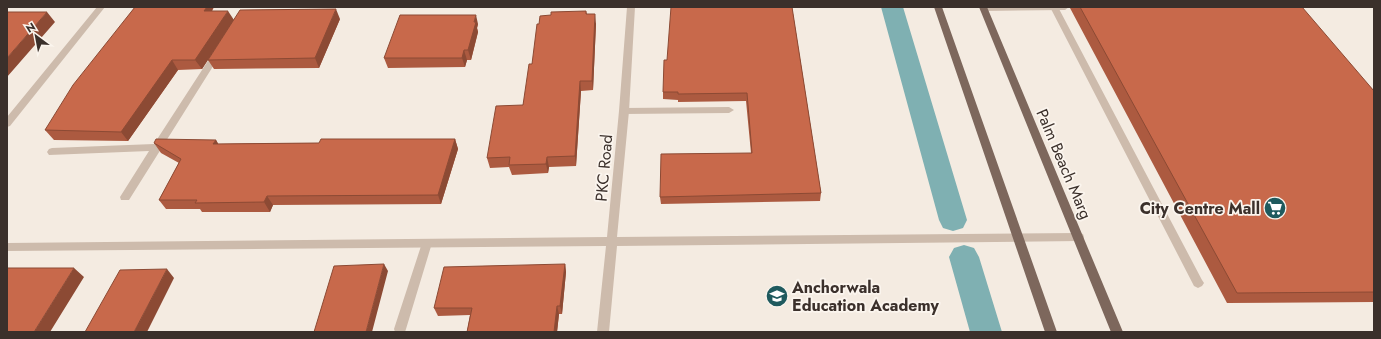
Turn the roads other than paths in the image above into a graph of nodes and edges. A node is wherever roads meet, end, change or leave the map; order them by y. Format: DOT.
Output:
graph roads {
  1 [pos="101,7"];
  2 [pos="631,7"];
  3 [pos="938,7"];
  4 [pos="983,7"];
  5 [pos="1023,7"];
  6 [pos="1054,7"];
  7 [pos="1065,7"];
  8 [pos="222,47"];
  9 [pos="729,110"];
  10 [pos="624,111"];
  11 [pos="7,124"];
  12 [pos="157,147"];
  13 [pos="52,152"];
  14 [pos="125,197"];
  15 [pos="1018,237"];
  16 [pos="1079,237"];
  17 [pos="612,241"];
  18 [pos="427,243"];
  19 [pos="7,247"];
  20 [pos="1198,284"];
  21 [pos="400,329"];
  22 [pos="603,332"];
  23 [pos="1052,332"];
  24 [pos="1117,332"];
  1 -- 11 [label="street"];
  2 -- 10 [label="street, PKC Road"];
  3 -- 15 [label="main road"];
  4 -- 5 [label="street"];
  4 -- 16 [label="main road, Palm Beach Marg"];
  5 -- 6 [label="street"];
  6 -- 7 [label="street"];
  6 -- 20 [label="street"];
  8 -- 12 [label="street"];
  9 -- 10 [label="street"];
  10 -- 17 [label="street, PKC Road"];
  12 -- 13 [label="street"];
  12 -- 14 [label="street"];
  15 -- 16 [label="street"];
  15 -- 17 [label="street"];
  15 -- 23 [label="main road"];
  16 -- 24 [label="main road, Palm Beach Marg"];
  17 -- 18 [label="street"];
  17 -- 22 [label="street, PKC Road"];
  18 -- 19 [label="street"];
  18 -- 21 [label="street"];
}
